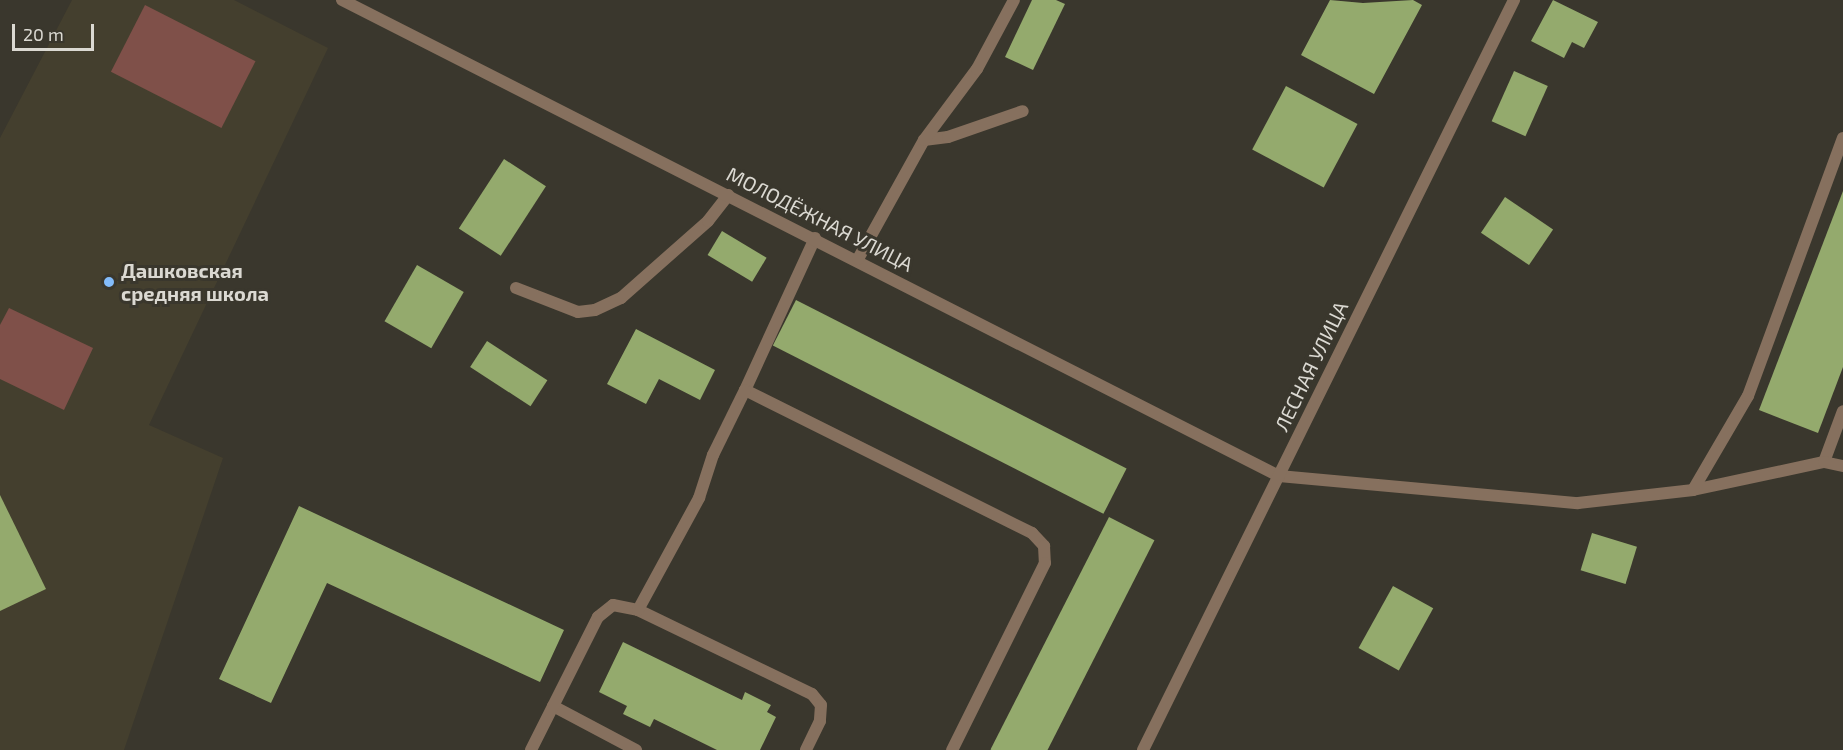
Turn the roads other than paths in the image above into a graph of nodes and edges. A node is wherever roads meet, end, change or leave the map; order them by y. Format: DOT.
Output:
graph roads {
  1 [pos="342,0"];
  2 [pos="1014,0"];
  3 [pos="1514,0"];
  4 [pos="1023,111"];
  5 [pos="1843,138"];
  6 [pos="924,140"];
  7 [pos="728,195"];
  8 [pos="815,238"];
  9 [pos="858,260"];
  10 [pos="516,288"];
  11 [pos="745,390"];
  12 [pos="1843,411"];
  13 [pos="1824,462"];
  14 [pos="1843,466"];
  15 [pos="1279,476"];
  16 [pos="1693,490"];
  17 [pos="638,610"];
  18 [pos="553,706"];
  19 [pos="531,750"];
  20 [pos="636,750"];
  21 [pos="806,750"];
  22 [pos="952,750"];
  23 [pos="1143,750"];
  1 -- 7 [label="street, МОЛОДЁЖНАЯ УЛИЦА"];
  2 -- 6 [label="street"];
  3 -- 15 [label="street, ЛЕСНАЯ УЛИЦА"];
  4 -- 6 [label="street"];
  5 -- 16 [label="street"];
  6 -- 9 [label="street"];
  7 -- 8 [label="street, МОЛОДЁЖНАЯ УЛИЦА"];
  7 -- 10 [label="street"];
  8 -- 9 [label="street, МОЛОДЁЖНАЯ УЛИЦА"];
  8 -- 11 [label="street"];
  9 -- 15 [label="street, МОЛОДЁЖНАЯ УЛИЦА"];
  11 -- 17 [label="street"];
  11 -- 22 [label="street"];
  12 -- 13 [label="street"];
  13 -- 14 [label="street"];
  13 -- 16 [label="street"];
  15 -- 16 [label="street"];
  15 -- 23 [label="street, ЛЕСНАЯ УЛИЦА"];
  17 -- 18 [label="street"];
  17 -- 21 [label="street"];
  18 -- 19 [label="street"];
  18 -- 20 [label="street"];
}
